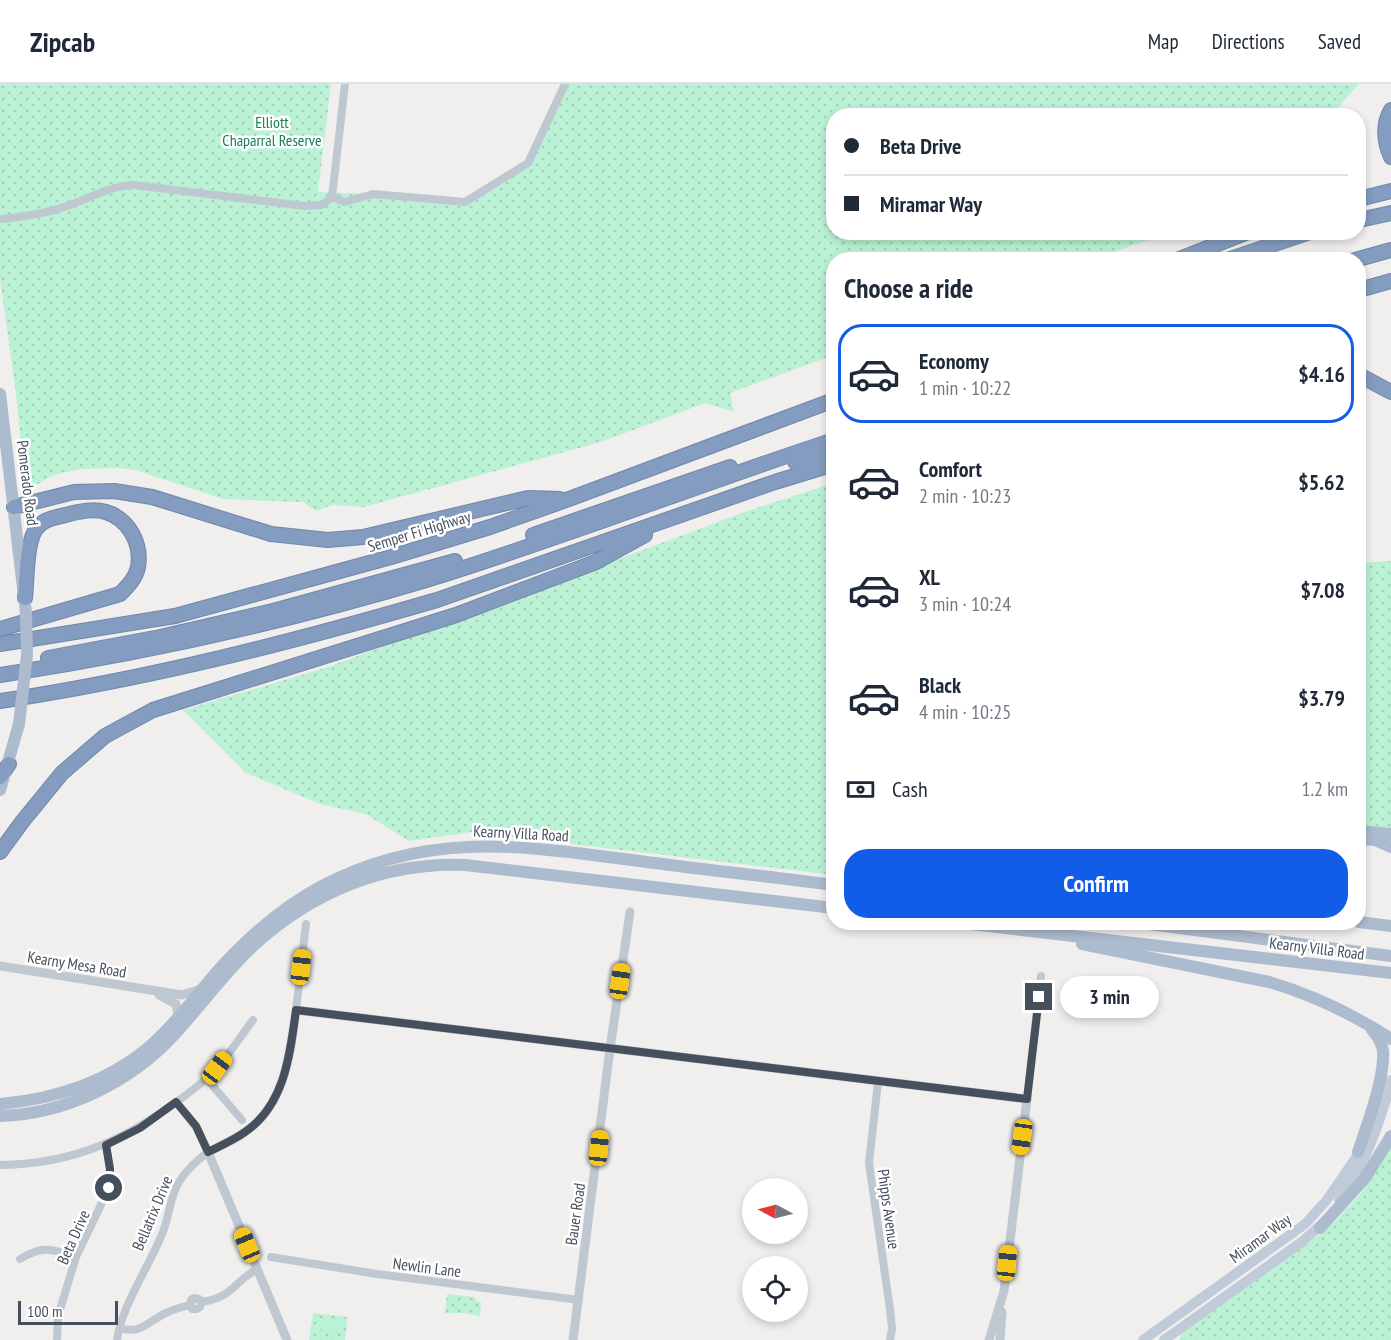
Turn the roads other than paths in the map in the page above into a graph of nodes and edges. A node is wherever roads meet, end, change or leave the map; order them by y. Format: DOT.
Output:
graph roads {
  1 [pos="345,84"];
  2 [pos="565,84"];
  3 [pos="1391,110"];
  4 [pos="1391,157"];
  5 [pos="1391,191"];
  6 [pos="332,197"];
  7 [pos="1366,197"];
  8 [pos="1391,213"];
  9 [pos="1366,218"];
  10 [pos="0,219"];
  11 [pos="1228,240"];
  12 [pos="1286,240"];
  13 [pos="1391,250"];
  14 [pos="1197,252"];
  15 [pos="1251,252"];
  16 [pos="1366,257"];
  17 [pos="1391,259"];
  18 [pos="1366,266"];
  19 [pos="1391,281"];
  20 [pos="1366,288"];
  21 [pos="1366,375"];
  22 [pos="1366,378"];
  23 [pos="1391,379"];
  24 [pos="1391,392"];
  25 [pos="0,394"];
  26 [pos="826,403"];
  27 [pos="826,434"];
  28 [pos="826,443"];
  29 [pos="826,455"];
  30 [pos="826,467"];
  31 [pos="729,477"];
  32 [pos="569,499"];
  33 [pos="14,507"];
  34 [pos="678,516"];
  35 [pos="25,598"];
  36 [pos="0,629"];
  37 [pos="0,644"];
  38 [pos="0,666"];
  39 [pos="0,675"];
  40 [pos="59,692"];
  41 [pos="0,701"];
  42 [pos="0,707"];
  43 [pos="9,764"];
  44 [pos="0,777"];
  45 [pos="0,790"];
  46 [pos="1366,832"];
  47 [pos="1391,834"];
  48 [pos="1366,839"];
  49 [pos="1366,840"];
  50 [pos="1391,841"];
  51 [pos="1391,847"];
  52 [pos="0,852"];
  53 [pos="826,884"];
  54 [pos="826,907"];
  55 [pos="630,912"];
  56 [pos="1366,923"];
  57 [pos="306,924"];
  58 [pos="1391,926"];
  59 [pos="1016,930"];
  60 [pos="1194,930"];
  61 [pos="1055,935"];
  62 [pos="1391,956"];
  63 [pos="0,966"];
  64 [pos="1391,973"];
  65 [pos="1041,976"];
  66 [pos="203,989"];
  67 [pos="149,990"];
  68 [pos="296,1010"];
  69 [pos="253,1020"];
  70 [pos="173,1023"];
  71 [pos="1370,1027"];
  72 [pos="1391,1039"];
  73 [pos="610,1049"];
  74 [pos="206,1078"];
  75 [pos="1391,1080"];
  76 [pos="878,1082"];
  77 [pos="1027,1099"];
  78 [pos="176,1102"];
  79 [pos="0,1104"];
  80 [pos="0,1116"];
  81 [pos="242,1120"];
  82 [pos="1391,1136"];
  83 [pos="1372,1137"];
  84 [pos="106,1145"];
  85 [pos="208,1152"];
  86 [pos="1358,1152"];
  87 [pos="0,1164"];
  88 [pos="1320,1228"];
  89 [pos="76,1257"];
  90 [pos="271,1257"];
  91 [pos="20,1259"];
  92 [pos="257,1269"];
  93 [pos="1004,1292"];
  94 [pos="579,1300"];
  95 [pos="120,1328"];
  96 [pos="57,1340"];
  97 [pos="117,1340"];
  98 [pos="287,1340"];
  99 [pos="573,1340"];
  100 [pos="890,1340"];
  101 [pos="990,1340"];
  102 [pos="999,1340"];
  103 [pos="1143,1340"];
  104 [pos="1164,1340"];
  1 -- 6 [label="street"];
  2 -- 6 [label="street"];
  3 -- 4 [label="highway"];
  5 -- 7 [label="highway"];
  6 -- 10 [label="street"];
  8 -- 9 [label="highway"];
  11 -- 14 [label="highway"];
  12 -- 15 [label="highway"];
  13 -- 16 [label="highway"];
  17 -- 18 [label="highway"];
  19 -- 20 [label="highway"];
  21 -- 23 [label="highway"];
  22 -- 24 [label="highway"];
  25 -- 33 [label="main road, Pomerado Road"];
  26 -- 32 [label="highway, Semper Fi Highway"];
  27 -- 38 [label="highway"];
  28 -- 31 [label="highway"];
  29 -- 31 [label="highway"];
  30 -- 34 [label="highway"];
  31 -- 39 [label="highway"];
  32 -- 33 [label="highway"];
  32 -- 37 [label="highway, Semper Fi Highway"];
  33 -- 35 [label="main road, Pomerado Road"];
  34 -- 40 [label="highway"];
  34 -- 52 [label="highway"];
  35 -- 36 [label="highway"];
  35 -- 43 [label="main road, Pomerado Road, bridge"];
  40 -- 41 [label="highway"];
  40 -- 42 [label="highway"];
  43 -- 44 [label="highway"];
  43 -- 45 [label="main road, Pomerado Road"];
  46 -- 47 [label="main road"];
  48 -- 50 [label="main road"];
  49 -- 51 [label="main road"];
  53 -- 66 [label="main road, Kearny Villa Road"];
  54 -- 80 [label="main road"];
  55 -- 73 [label="street, Bauer Road"];
  56 -- 58 [label="main road"];
  57 -- 68 [label="street, Bellatrix Drive"];
  59 -- 61 [label="main road, Kearny Villa Road"];
  60 -- 62 [label="main road, Kearny Villa Road"];
  61 -- 64 [label="main road, Kearny Villa Road"];
  61 -- 71 [label="main road"];
  63 -- 67 [label="street, Kearny Mesa Road"];
  65 -- 77 [label="street"];
  66 -- 67 [label="street, Kearny Mesa Road"];
  66 -- 70 [label="main road, Kearny Villa Road"];
  67 -- 70 [label="street, Kearny Mesa Road"];
  68 -- 73 [label="street"];
  68 -- 85 [label="street, Bellatrix Drive"];
  69 -- 74 [label="street"];
  70 -- 79 [label="main road, Kearny Villa Road"];
  71 -- 72 [label="main road"];
  71 -- 86 [label="main road"];
  73 -- 76 [label="street"];
  73 -- 94 [label="street, Bauer Road"];
  74 -- 78 [label="street"];
  74 -- 81 [label="street"];
  75 -- 83 [label="main road, Miramar Way"];
  76 -- 77 [label="street"];
  76 -- 100 [label="street, Phipps Avenue"];
  77 -- 93 [label="street"];
  78 -- 84 [label="street"];
  78 -- 85 [label="street"];
  82 -- 88 [label="main road"];
  83 -- 86 [label="main road, Miramar Way"];
  83 -- 88 [label="main road, Miramar Way"];
  84 -- 87 [label="street"];
  84 -- 89 [label="street, Beta Drive"];
  85 -- 92 [label="street"];
  85 -- 95 [label="street, Bellatrix Drive"];
  86 -- 103 [label="main road, Miramar Way"];
  88 -- 104 [label="main road, Miramar Way"];
  89 -- 91 [label="street"];
  89 -- 96 [label="street, Beta Drive"];
  90 -- 94 [label="street, Newlin Lane"];
  92 -- 95 [label="street"];
  92 -- 98 [label="street"];
  93 -- 101 [label="street"];
  93 -- 102 [label="street"];
  94 -- 99 [label="street, Bauer Road"];
  95 -- 97 [label="street, Bellatrix Drive"];
}
